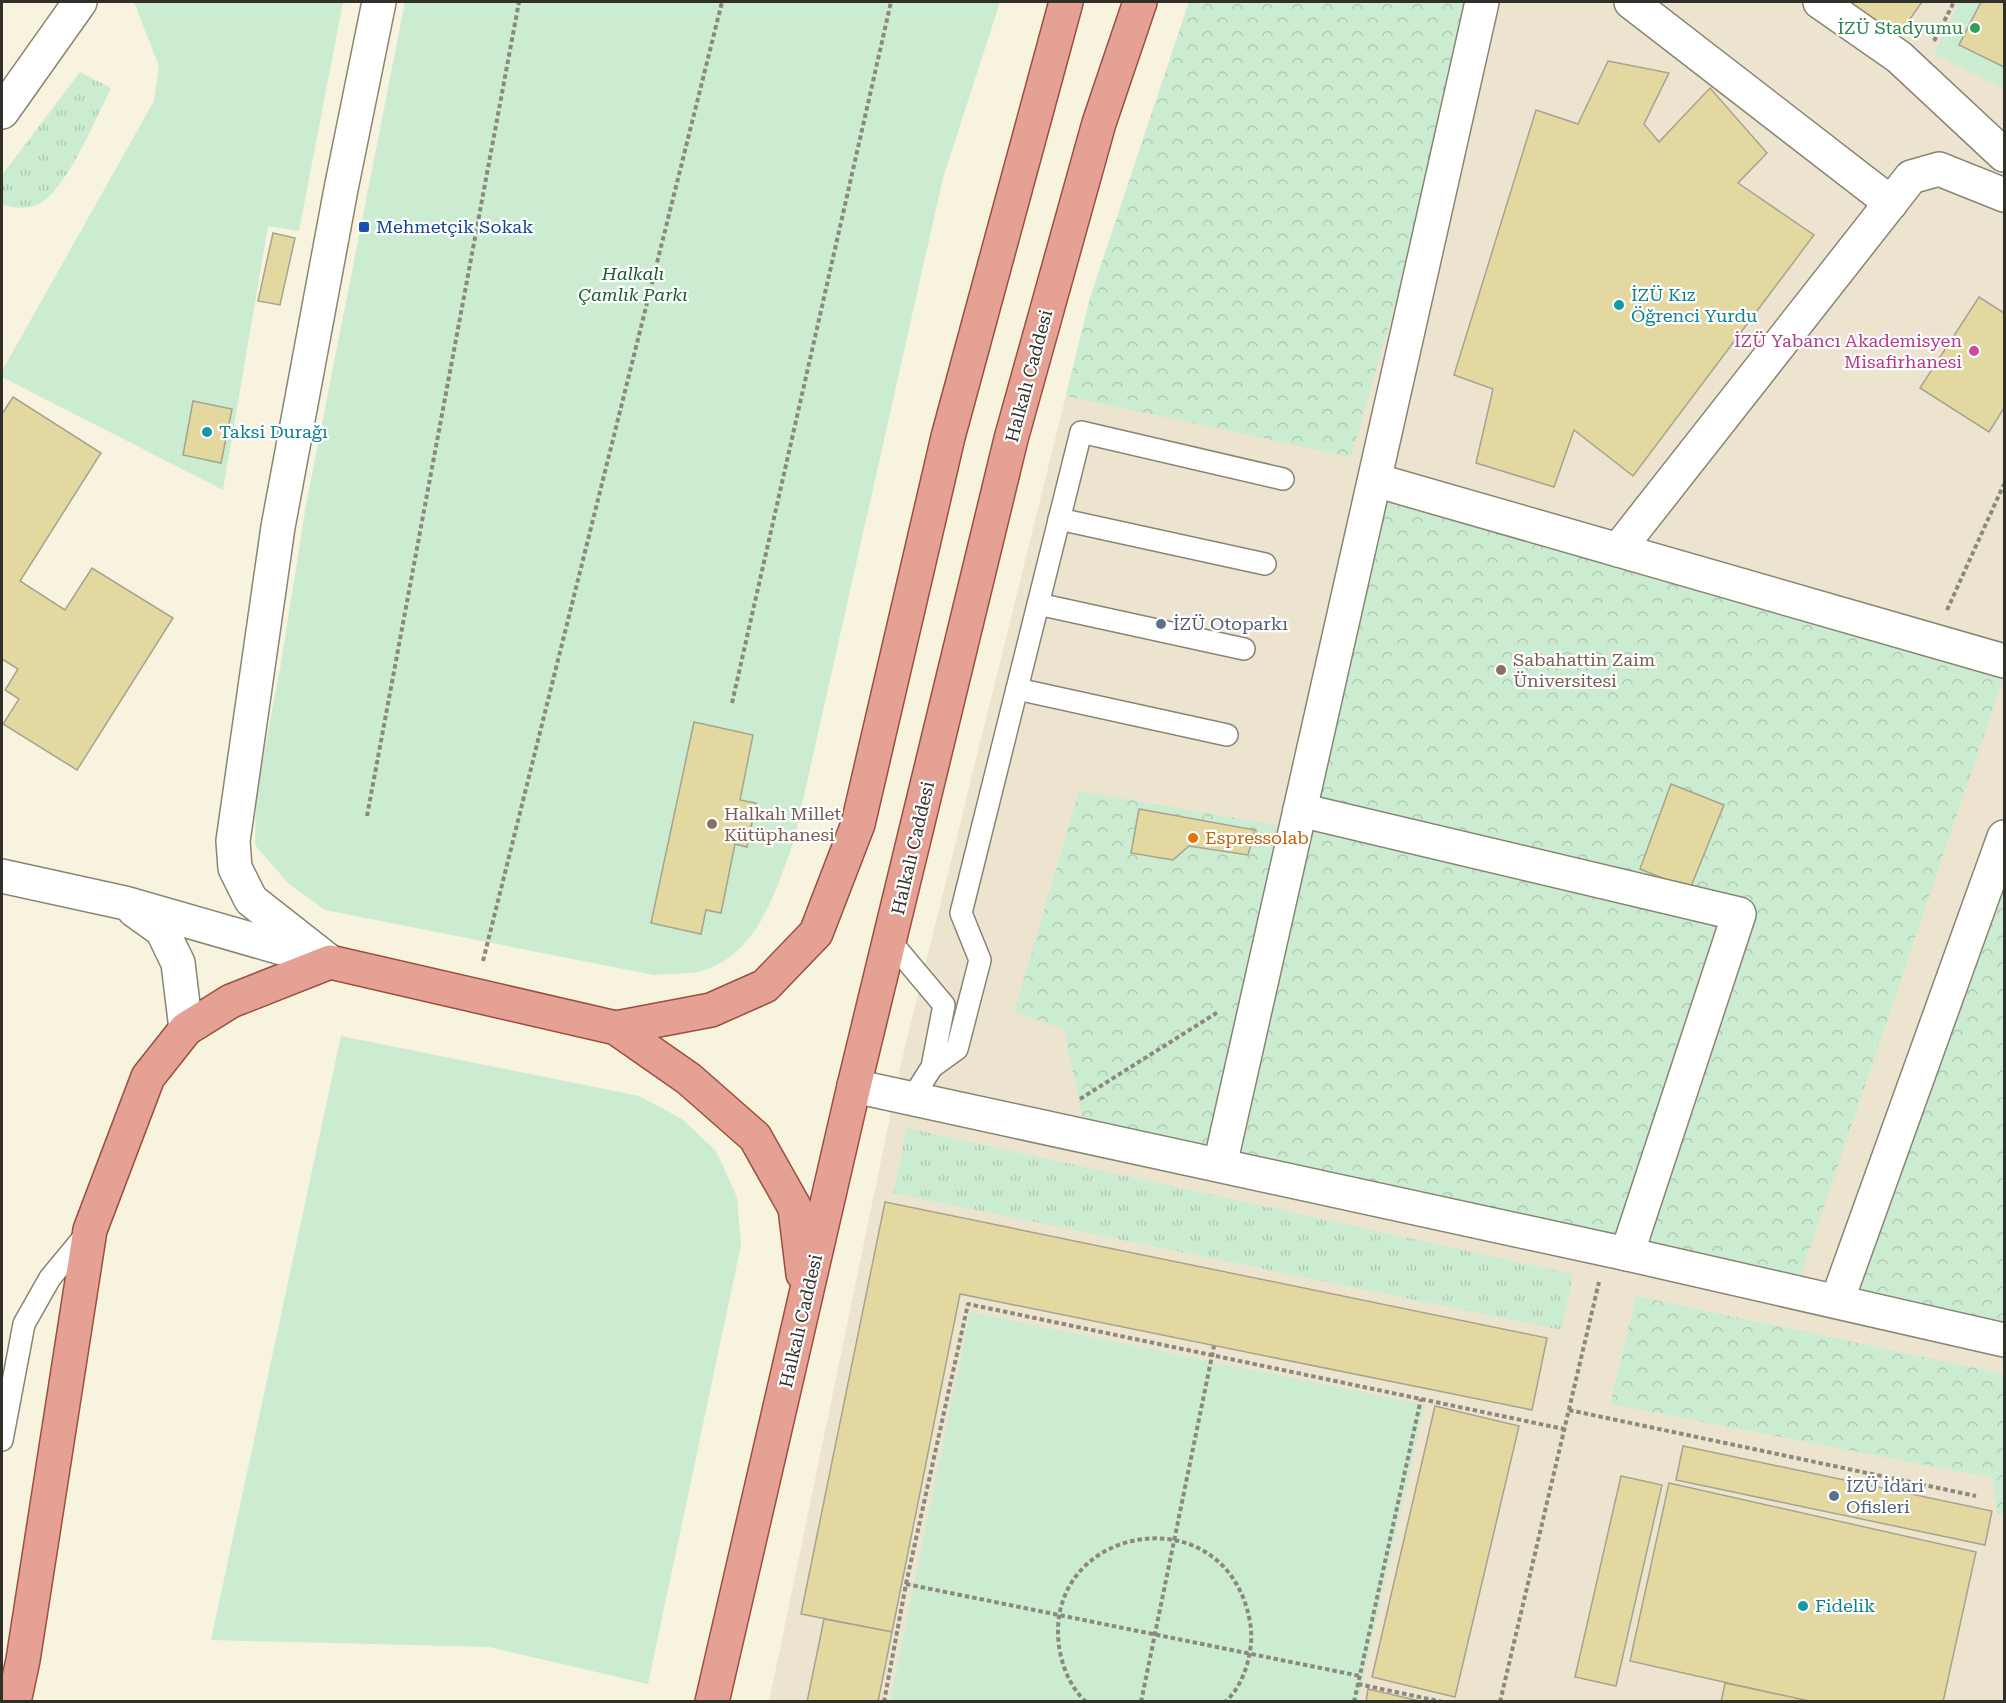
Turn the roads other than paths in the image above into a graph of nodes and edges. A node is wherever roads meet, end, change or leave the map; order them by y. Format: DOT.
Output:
graph roads {
  1 [pos="80,2"];
  2 [pos="379,2"];
  3 [pos="1066,2"];
  4 [pos="1140,2"];
  5 [pos="1482,2"];
  6 [pos="1631,2"];
  7 [pos="1820,2"];
  8 [pos="2,112"];
  9 [pos="2004,155"];
  10 [pos="2004,195"];
  11 [pos="1891,204"];
  12 [pos="1283,479"];
  13 [pos="1375,480"];
  14 [pos="1059,519"];
  15 [pos="1618,550"];
  16 [pos="1265,564"];
  17 [pos="1038,604"];
  18 [pos="1244,649"];
  19 [pos="2004,661"];
  20 [pos="1017,689"];
  21 [pos="1227,735"];
  22 [pos="1300,810"];
  23 [pos="2004,837"];
  24 [pos="2,876"];
  25 [pos="125,903"];
  26 [pos="891,942"];
  27 [pos="330,962"];
  28 [pos="968,1004"];
  29 [pos="944,1005"];
  30 [pos="616,1028"];
  31 [pos="186,1029"];
  32 [pos="932,1067"];
  33 [pos="854,1086"];
  34 [pos="913,1097"];
  35 [pos="1220,1165"];
  36 [pos="90,1230"];
  37 [pos="1617,1252"];
  38 [pos="806,1300"];
  39 [pos="1837,1301"];
  40 [pos="2004,1340"];
  41 [pos="2,1440"];
  42 [pos="14,1701"];
  43 [pos="712,1701"];
  1 -- 8 [label="street"];
  2 -- 27 [label="street"];
  3 -- 30 [label="main road"];
  4 -- 26 [label="main road, Halkalı Caddesi"];
  5 -- 13 [label="street"];
  6 -- 11 [label="street"];
  7 -- 9 [label="street"];
  10 -- 11 [label="street"];
  11 -- 15 [label="street"];
  12 -- 14 [label="lane"];
  13 -- 15 [label="street"];
  13 -- 22 [label="street"];
  14 -- 16 [label="lane"];
  14 -- 17 [label="lane"];
  15 -- 19 [label="street"];
  17 -- 18 [label="lane"];
  17 -- 20 [label="lane"];
  20 -- 21 [label="lane"];
  20 -- 28 [label="lane"];
  22 -- 35 [label="street"];
  22 -- 37 [label="street"];
  23 -- 39 [label="street"];
  24 -- 25 [label="street"];
  25 -- 27 [label="street"];
  25 -- 31 [label="street"];
  26 -- 29 [label="lane"];
  26 -- 33 [label="main road, Halkalı Caddesi"];
  27 -- 30 [label="main road"];
  27 -- 31 [label="main road"];
  28 -- 29 [label="lane"];
  28 -- 32 [label="lane"];
  29 -- 32 [label="lane"];
  30 -- 38 [label="main road"];
  31 -- 36 [label="main road"];
  32 -- 34 [label="lane"];
  33 -- 34 [label="street"];
  33 -- 38 [label="main road, Halkalı Caddesi"];
  34 -- 35 [label="street"];
  35 -- 37 [label="street"];
  36 -- 41 [label="lane"];
  36 -- 42 [label="main road"];
  37 -- 39 [label="street"];
  38 -- 43 [label="main road, Halkalı Caddesi"];
  39 -- 40 [label="street"];
}
